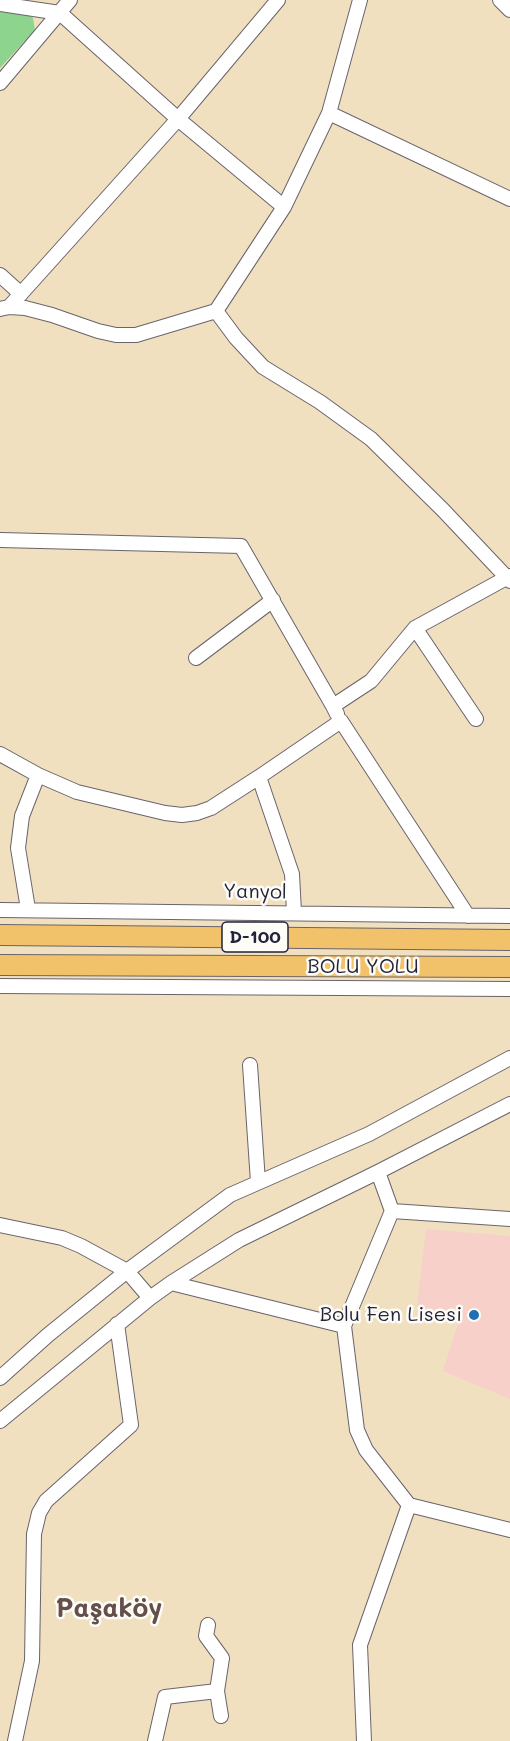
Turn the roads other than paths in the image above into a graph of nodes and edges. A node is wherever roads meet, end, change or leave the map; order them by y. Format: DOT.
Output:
graph roads {
  1 [pos="70,0"];
  2 [pos="278,0"];
  3 [pos="360,0"];
  4 [pos="500,0"];
  5 [pos="0,4"];
  6 [pos="510,10"];
  7 [pos="60,13"];
  8 [pos="0,83"];
  9 [pos="329,113"];
  10 [pos="178,119"];
  11 [pos="510,199"];
  12 [pos="284,207"];
  13 [pos="0,274"];
  14 [pos="21,294"];
  15 [pos="4,308"];
  16 [pos="216,311"];
  17 [pos="0,540"];
  18 [pos="509,578"];
  19 [pos="273,600"];
  20 [pos="415,628"];
  21 [pos="196,658"];
  22 [pos="333,706"];
  23 [pos="476,719"];
  24 [pos="341,721"];
  25 [pos="0,754"];
  26 [pos="38,775"];
  27 [pos="259,777"];
  28 [pos="28,909"];
  29 [pos="0,910"];
  30 [pos="294,912"];
  31 [pos="468,916"];
  32 [pos="510,916"];
  33 [pos="0,926"];
  34 [pos="0,935"];
  35 [pos="57,935"];
  36 [pos="510,940"];
  37 [pos="0,965"];
  38 [pos="510,967"];
  39 [pos="0,986"];
  40 [pos="510,989"];
  41 [pos="510,1058"];
  42 [pos="250,1065"];
  43 [pos="510,1104"];
  44 [pos="378,1172"];
  45 [pos="258,1182"];
  46 [pos="393,1211"];
  47 [pos="510,1219"];
  48 [pos="0,1225"];
  49 [pos="127,1271"];
  50 [pos="171,1283"];
  51 [pos="150,1298"];
  52 [pos="117,1324"];
  53 [pos="344,1326"];
  54 [pos="0,1378"];
  55 [pos="0,1421"];
  56 [pos="409,1505"];
  57 [pos="510,1530"];
  58 [pos="208,1625"];
  59 [pos="217,1691"];
  60 [pos="221,1716"];
  61 [pos="15,1741"];
  62 [pos="155,1741"];
  63 [pos="364,1741"];
  1 -- 7 [label="street"];
  2 -- 10 [label="street"];
  3 -- 9 [label="street"];
  4 -- 6 [label="street"];
  5 -- 7 [label="street"];
  7 -- 8 [label="street"];
  7 -- 10 [label="street"];
  9 -- 11 [label="street"];
  9 -- 12 [label="street"];
  10 -- 12 [label="street"];
  10 -- 14 [label="street"];
  12 -- 16 [label="street"];
  13 -- 14 [label="street"];
  14 -- 15 [label="street"];
  15 -- 16 [label="street"];
  16 -- 18 [label="street"];
  17 -- 19 [label="street"];
  18 -- 20 [label="street"];
  19 -- 21 [label="street"];
  19 -- 22 [label="street"];
  20 -- 22 [label="street"];
  20 -- 23 [label="street"];
  22 -- 24 [label="street"];
  24 -- 27 [label="street"];
  24 -- 31 [label="street"];
  25 -- 26 [label="street"];
  26 -- 27 [label="street"];
  26 -- 28 [label="street"];
  27 -- 30 [label="street"];
  28 -- 29 [label="street, Yanyol"];
  28 -- 30 [label="street, Yanyol"];
  30 -- 31 [label="street, Yanyol"];
  31 -- 32 [label="street, Yanyol"];
  33 -- 35 [label="street"];
  34 -- 35 [label="highway, D-100"];
  35 -- 36 [label="highway, D-100"];
  37 -- 38 [label="highway, BOLU YOLU / D-100"];
  39 -- 40 [label="street"];
  41 -- 45 [label="street"];
  42 -- 45 [label="street"];
  43 -- 44 [label="street"];
  44 -- 46 [label="street"];
  44 -- 50 [label="street"];
  45 -- 49 [label="street"];
  46 -- 47 [label="street"];
  46 -- 53 [label="street"];
  48 -- 49 [label="street"];
  49 -- 51 [label="street"];
  49 -- 54 [label="street"];
  50 -- 51 [label="street"];
  50 -- 53 [label="street"];
  51 -- 52 [label="street"];
  52 -- 55 [label="street"];
  52 -- 61 [label="street"];
  53 -- 56 [label="street"];
  56 -- 57 [label="street"];
  56 -- 63 [label="street"];
  58 -- 59 [label="street"];
  59 -- 60 [label="street"];
  59 -- 62 [label="street"];
}
